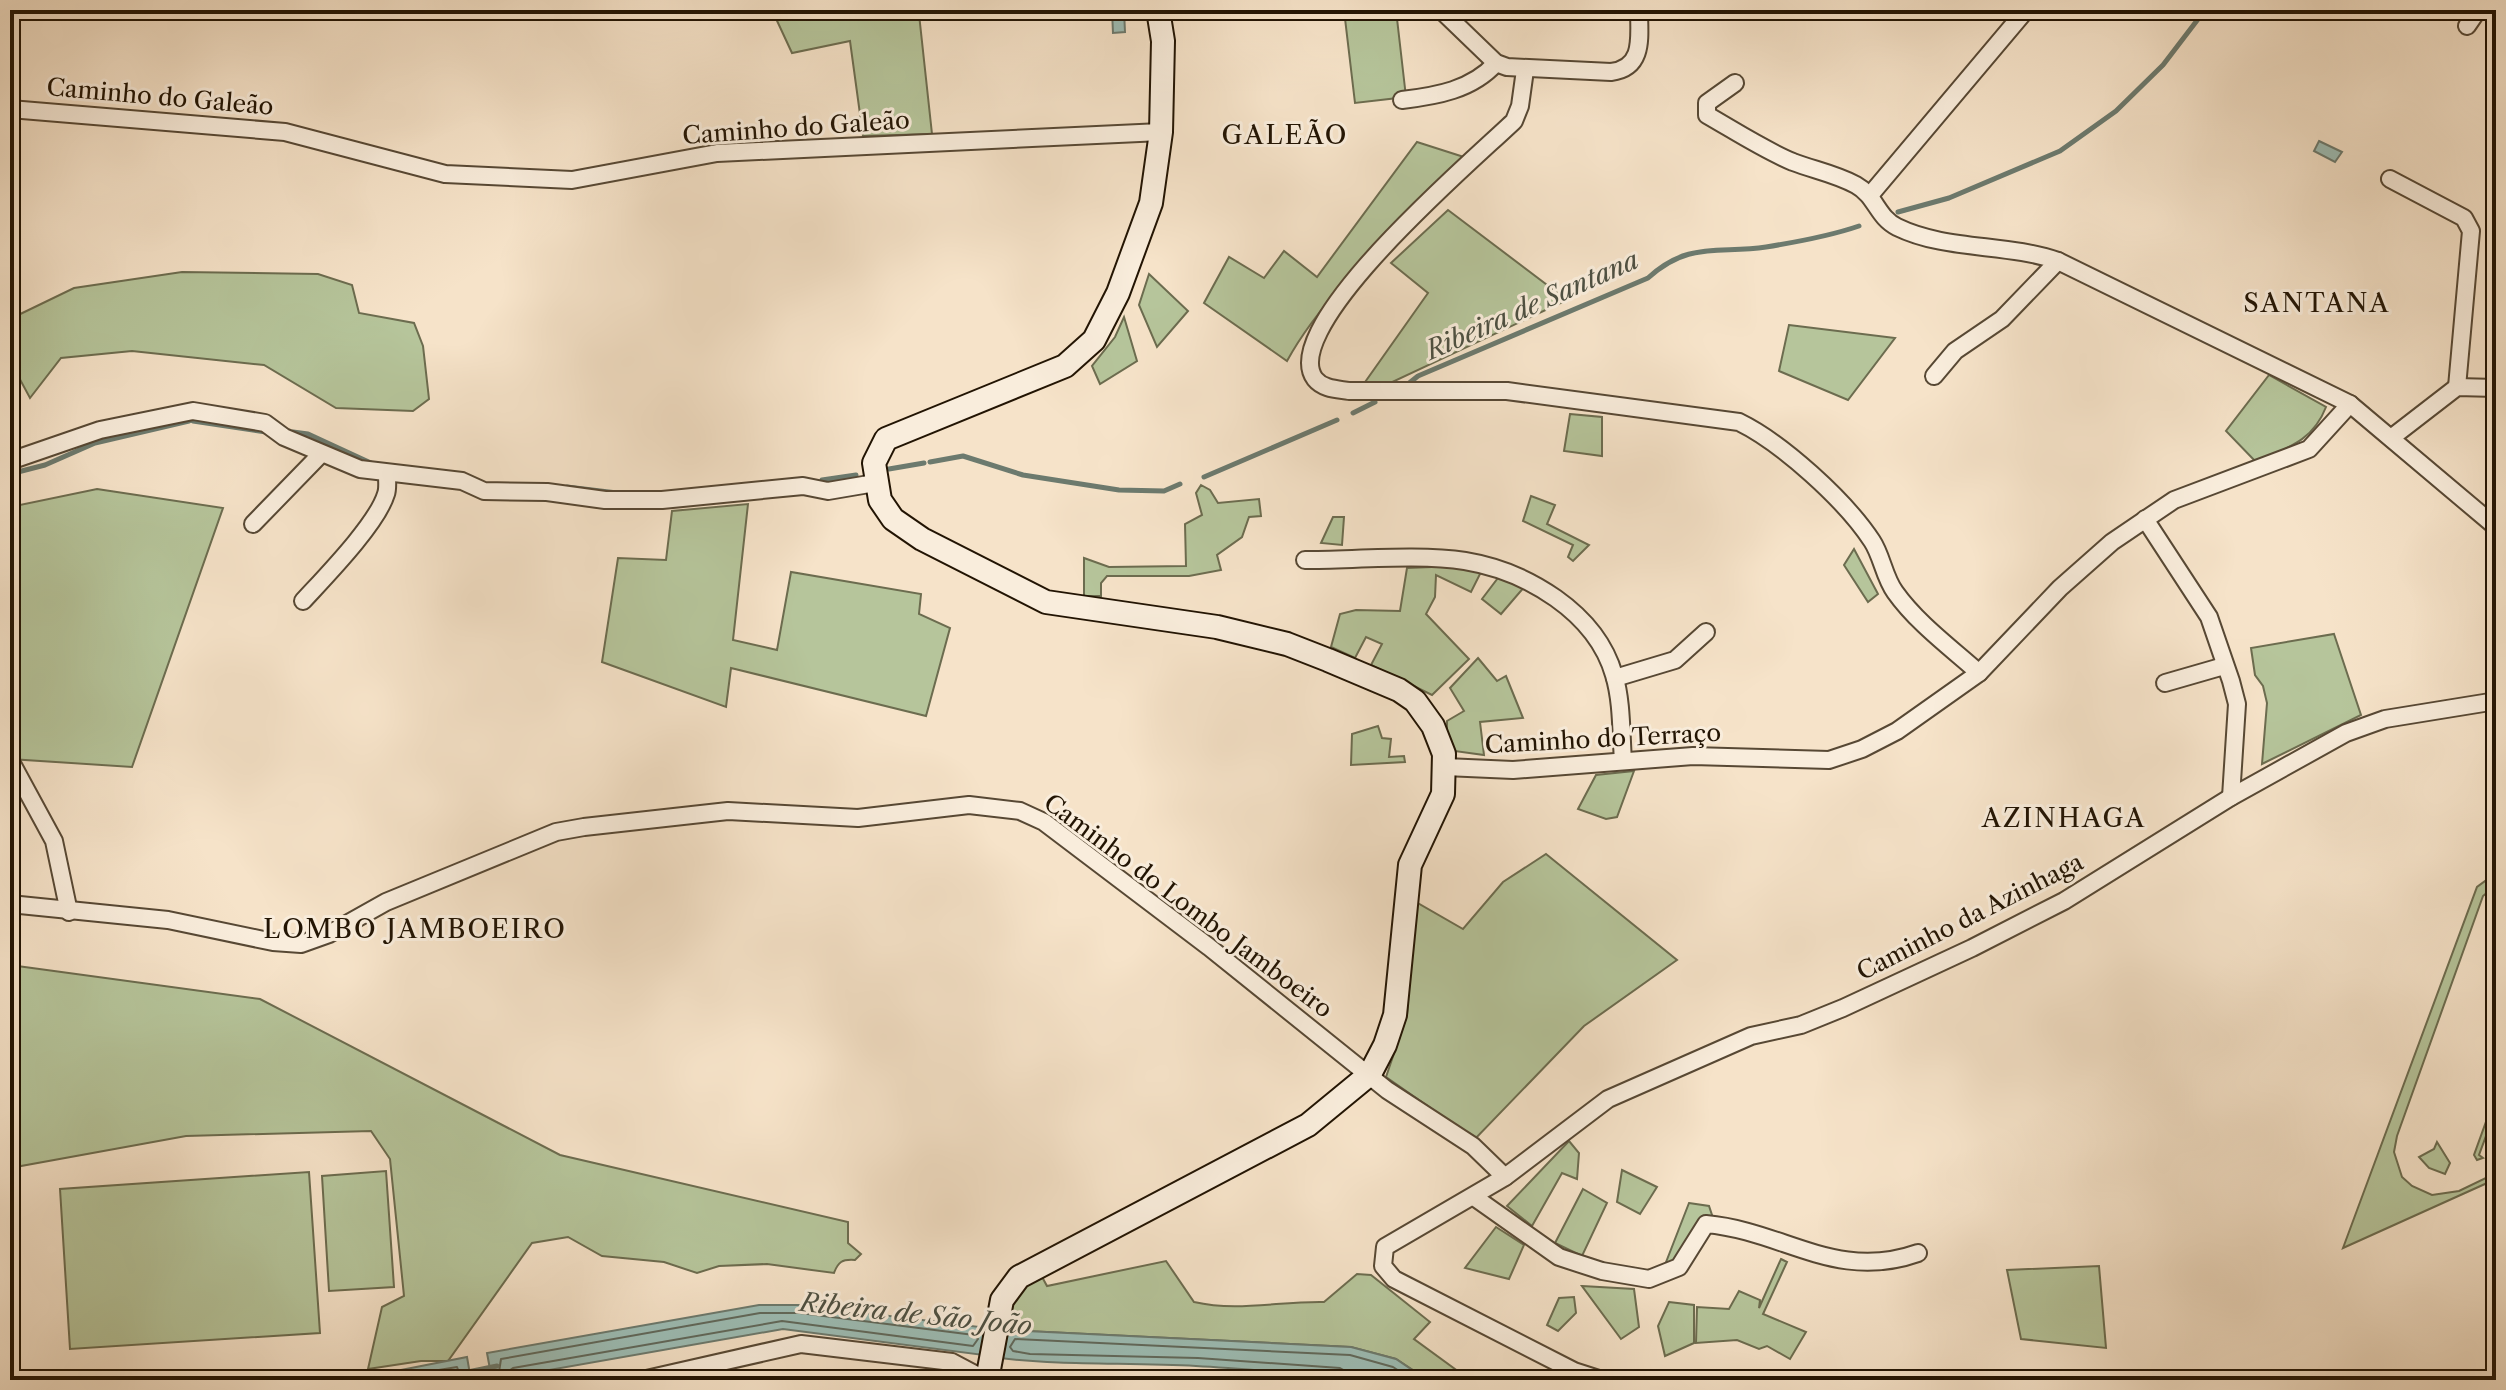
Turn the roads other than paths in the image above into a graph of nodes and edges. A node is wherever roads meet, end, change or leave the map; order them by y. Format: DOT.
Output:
graph roads {
  1 [pos="1158,10"];
  2 [pos="1441,10"];
  3 [pos="1639,10"];
  4 [pos="2026,10"];
  5 [pos="2478,10"];
  6 [pos="2467,26"];
  7 [pos="1496,63"];
  8 [pos="1525,70"];
  9 [pos="1735,83"];
  10 [pos="1402,100"];
  11 [pos="10,109"];
  12 [pos="1161,132"];
  13 [pos="2390,179"];
  14 [pos="1871,194"];
  15 [pos="2058,261"];
  16 [pos="1934,376"];
  17 [pos="2457,387"];
  18 [pos="2496,388"];
  19 [pos="2350,404"];
  20 [pos="2391,438"];
  21 [pos="321,454"];
  22 [pos="10,461"];
  23 [pos="874,473"];
  24 [pos="387,475"];
  25 [pos="2145,519"];
  26 [pos="253,524"];
  27 [pos="2496,527"];
  28 [pos="1305,560"];
  29 [pos="303,601"];
  30 [pos="1706,632"];
  31 [pos="2224,666"];
  32 [pos="1979,673"];
  33 [pos="1615,678"];
  34 [pos="2165,683"];
  35 [pos="2496,701"];
  36 [pos="10,760"];
  37 [pos="1623,761"];
  38 [pos="1445,767"];
  39 [pos="2231,797"];
  40 [pos="10,904"];
  41 [pos="69,912"];
  42 [pos="1370,1074"];
  43 [pos="1505,1177"];
  44 [pos="1474,1197"];
  45 [pos="1918,1253"];
  46 [pos="642,1380"];
  47 [pos="986,1380"];
  48 [pos="1602,1380"];
  1 -- 12 [label="main road"];
  2 -- 7 [label="street"];
  3 -- 8 [label="street"];
  4 -- 14 [label="street"];
  5 -- 6 [label="street"];
  7 -- 8 [label="street"];
  7 -- 10 [label="street"];
  8 -- 32 [label="street"];
  9 -- 14 [label="street"];
  11 -- 12 [label="street, Caminho do Galeão"];
  12 -- 23 [label="main road"];
  13 -- 17 [label="street"];
  14 -- 15 [label="street"];
  15 -- 16 [label="street"];
  15 -- 19 [label="street"];
  17 -- 18 [label="street"];
  17 -- 20 [label="street"];
  19 -- 20 [label="street"];
  19 -- 25 [label="street, Caminho do Terraço"];
  20 -- 27 [label="street"];
  21 -- 22 [label="street"];
  21 -- 24 [label="street"];
  21 -- 26 [label="street"];
  23 -- 24 [label="street"];
  23 -- 38 [label="main road"];
  24 -- 29 [label="street"];
  25 -- 31 [label="street"];
  25 -- 32 [label="street, Caminho do Terraço"];
  28 -- 33 [label="street"];
  30 -- 33 [label="street"];
  31 -- 34 [label="street"];
  31 -- 39 [label="street"];
  32 -- 37 [label="street, Caminho do Terraço"];
  33 -- 37 [label="street"];
  35 -- 39 [label="street, Caminho da Azinhaga"];
  36 -- 41 [label="street"];
  37 -- 38 [label="street, Caminho do Terraço"];
  38 -- 42 [label="main road"];
  39 -- 43 [label="street, Caminho da Azinhaga"];
  40 -- 41 [label="street, Caminho do Lombo Jamboeiro"];
  41 -- 42 [label="street, Caminho do Lombo Jamboeiro"];
  42 -- 43 [label="street, Caminho do Lombo Jamboeiro"];
  42 -- 47 [label="main road"];
  43 -- 44 [label="street, Caminho da Azinhaga"];
  44 -- 45 [label="street"];
  44 -- 48 [label="street, Caminho da Azinhaga"];
  46 -- 47 [label="street"];
}
